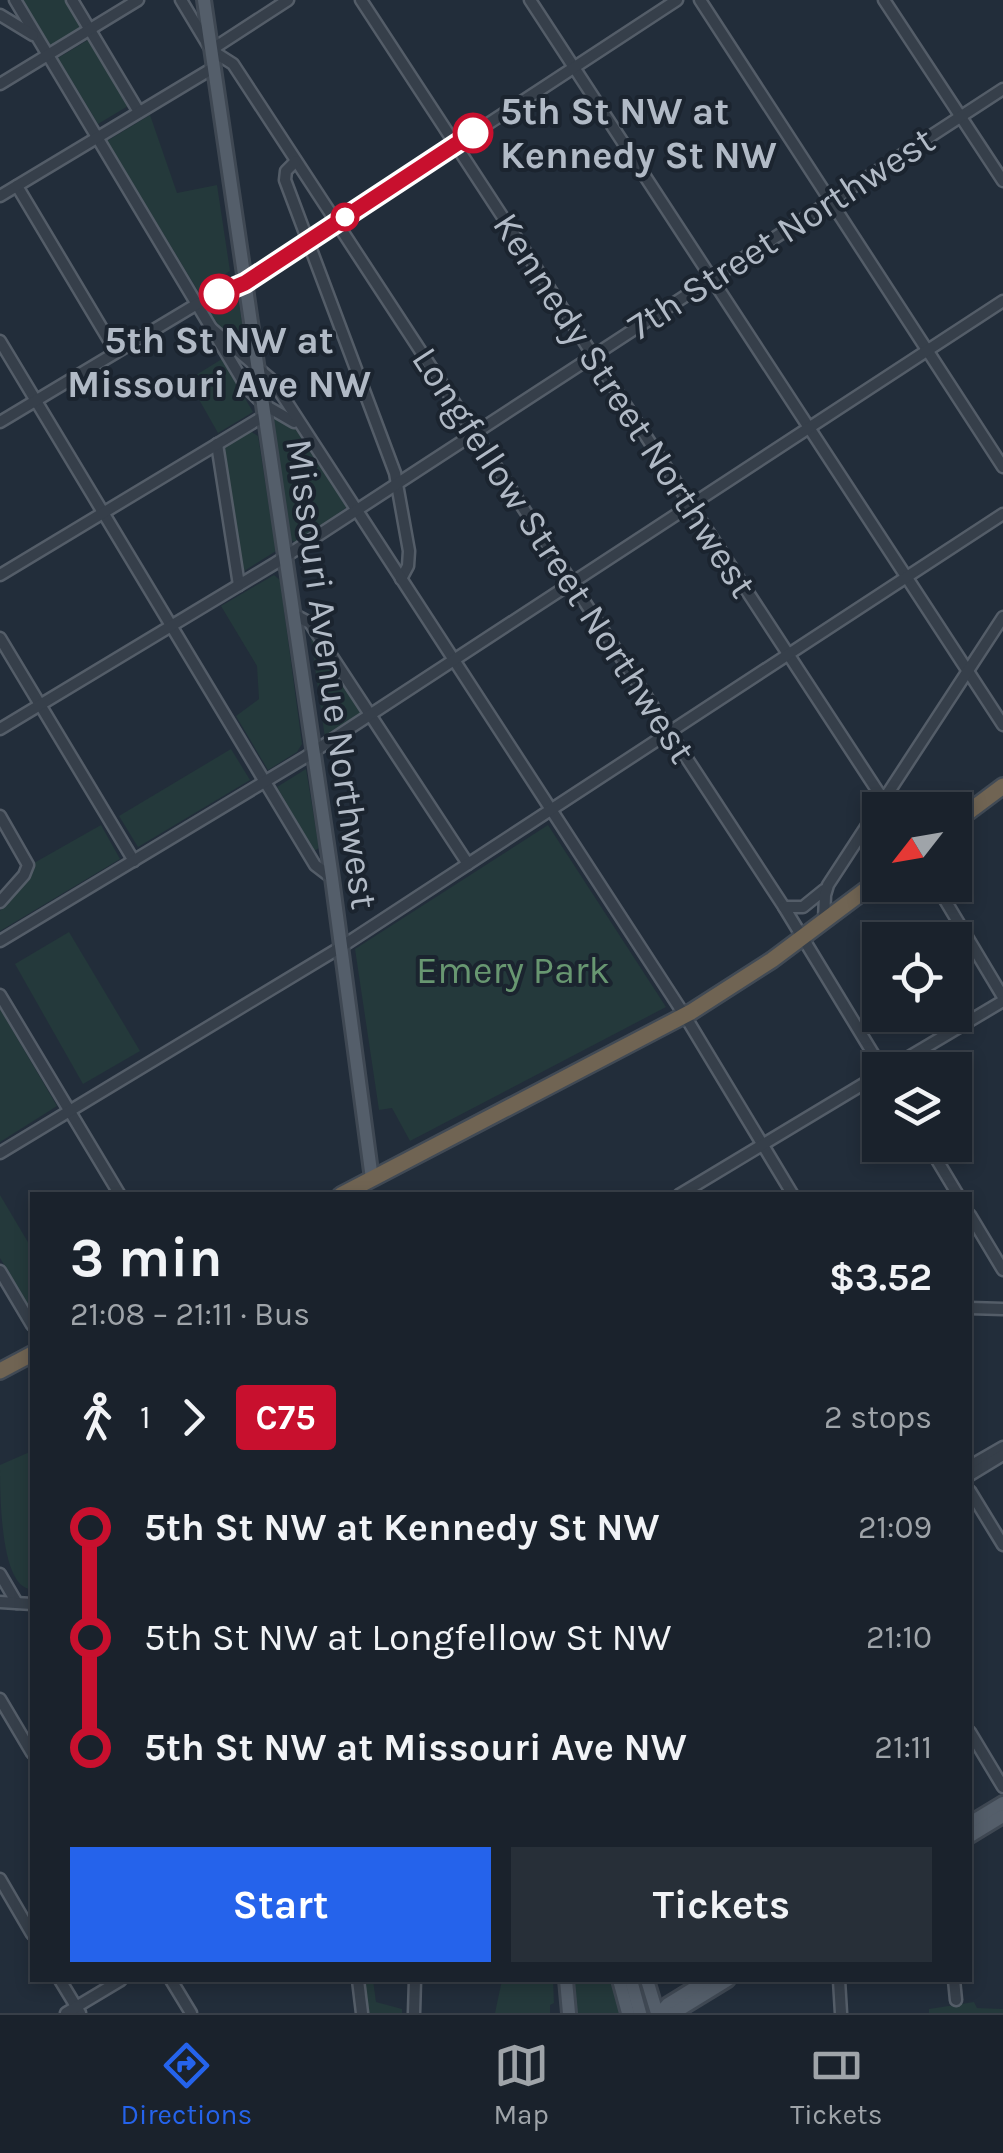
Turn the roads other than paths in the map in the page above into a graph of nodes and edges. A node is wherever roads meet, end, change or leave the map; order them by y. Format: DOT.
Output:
graph roads {
  1 [pos="15,0"];
  2 [pos="72,0"];
  3 [pos="138,0"];
  4 [pos="181,0"];
  5 [pos="204,0"];
  6 [pos="288,0"];
  7 [pos="361,0"];
  8 [pos="530,0"];
  9 [pos="677,0"];
  10 [pos="700,0"];
  11 [pos="884,0"];
  12 [pos="0,15"];
  13 [pos="90,30"];
  14 [pos="38,38"];
  15 [pos="211,50"];
  16 [pos="48,55"];
  17 [pos="574,67"];
  18 [pos="213,68"];
  19 [pos="0,84"];
  20 [pos="1003,88"];
  21 [pos="139,112"];
  22 [pos="960,116"];
  23 [pos="97,137"];
  24 [pos="456,144"];
  25 [pos="296,161"];
  26 [pos="1003,182"];
  27 [pos="16,186"];
  28 [pos="0,196"];
  29 [pos="831,201"];
  30 [pos="336,222"];
  31 [pos="306,242"];
  32 [pos="712,278"];
  33 [pos="245,283"];
  34 [pos="1003,301"];
  35 [pos="197,304"];
  36 [pos="211,328"];
  37 [pos="0,341"];
  38 [pos="928,350"];
  39 [pos="116,352"];
  40 [pos="593,356"];
  41 [pos="258,367"];
  42 [pos="36,400"];
  43 [pos="264,410"];
  44 [pos="0,422"];
  45 [pos="810,428"];
  46 [pos="302,429"];
  47 [pos="474,433"];
  48 [pos="218,444"];
  49 [pos="1003,467"];
  50 [pos="398,484"];
  51 [pos="691,505"];
  52 [pos="356,511"];
  53 [pos="104,512"];
  54 [pos="1003,514"];
  55 [pos="285,557"];
  56 [pos="0,575"];
  57 [pos="907,576"];
  58 [pos="400,579"];
  59 [pos="572,582"];
  60 [pos="239,585"];
  61 [pos="294,614"];
  62 [pos="1003,616"];
  63 [pos="171,626"];
  64 [pos="0,638"];
  65 [pos="788,654"];
  66 [pos="453,660"];
  67 [pos="968,670"];
  68 [pos="40,705"];
  69 [pos="370,715"];
  70 [pos="1003,725"];
  71 [pos="0,729"];
  72 [pos="670,732"];
  73 [pos="314,752"];
  74 [pos="264,782"];
  75 [pos="1003,786"];
  76 [pos="878,792"];
  77 [pos="895,792"];
  78 [pos="972,809"];
  79 [pos="551,810"];
  80 [pos="0,816"];
  81 [pos="862,839"];
  82 [pos="134,861"];
  83 [pos="468,864"];
  84 [pos="332,878"];
  85 [pos="828,886"];
  86 [pos="862,893"];
  87 [pos="0,902"];
  88 [pos="946,902"];
  89 [pos="784,907"];
  90 [pos="824,922"];
  91 [pos="803,937"];
  92 [pos="0,941"];
  93 [pos="341,947"];
  94 [pos="0,995"];
  95 [pos="1003,998"];
  96 [pos="685,1016"];
  97 [pos="873,1052"];
  98 [pos="915,1052"];
  99 [pos="862,1084"];
  100 [pos="70,1111"];
  101 [pos="763,1145"];
  102 [pos="0,1153"];
  103 [pos="938,1162"];
  104 [pos="372,1179"];
  105 [pos="118,1192"];
  106 [pos="348,1192"];
  107 [pos="685,1192"];
  108 [pos="790,1192"];
  109 [pos="956,1192"];
  110 [pos="972,1218"];
  111 [pos="1003,1270"];
  112 [pos="0,1271"];
  113 [pos="972,1308"];
  114 [pos="1003,1309"];
  115 [pos="30,1322"];
  116 [pos="30,1355"];
  117 [pos="0,1371"];
  118 [pos="1003,1447"];
  119 [pos="1003,1455"];
  120 [pos="972,1465"];
  121 [pos="972,1474"];
  122 [pos="972,1494"];
  123 [pos="1003,1545"];
  124 [pos="0,1574"];
  125 [pos="0,1602"];
  126 [pos="18,1603"];
  127 [pos="30,1604"];
  128 [pos="0,1699"];
  129 [pos="972,1735"];
  130 [pos="30,1750"];
  131 [pos="1003,1787"];
  132 [pos="1003,1803"];
  133 [pos="1003,1816"];
  134 [pos="972,1822"];
  135 [pos="972,1835"];
  136 [pos="0,1880"];
  137 [pos="30,1931"];
  138 [pos="61,1982"];
  139 [pos="118,1982"];
  140 [pos="172,1982"];
  141 [pos="358,1982"];
  142 [pos="415,1982"];
  143 [pos="558,1982"];
  144 [pos="566,1982"];
  145 [pos="620,1982"];
  146 [pos="631,1982"];
  147 [pos="648,1982"];
  148 [pos="704,1982"];
  149 [pos="725,1982"];
  150 [pos="839,1982"];
  151 [pos="954,1982"];
  152 [pos="956,2000"];
  153 [pos="74,2011"];
  154 [pos="190,2013"];
  155 [pos="362,2013"];
  156 [pos="414,2013"];
  157 [pos="559,2013"];
  158 [pos="569,2013"];
  159 [pos="628,2013"];
  160 [pos="640,2013"];
  161 [pos="659,2013"];
  162 [pos="674,2013"];
  163 [pos="841,2013"];
  1 -- 14 [label="street"];
  2 -- 13 [label="street"];
  3 -- 13 [label="street"];
  4 -- 15 [label="street, Longfellow Street Northwest"];
  5 -- 15 [label="main road, Missouri Avenue Northwest"];
  6 -- 15 [label="street"];
  7 -- 24 [label="street, Kennedy Street Northwest"];
  8 -- 17 [label="street"];
  9 -- 17 [label="street"];
  10 -- 29 [label="street"];
  11 -- 22 [label="street"];
  12 -- 14 [label="street"];
  13 -- 16 [label="street"];
  13 -- 21 [label="street"];
  14 -- 16 [label="street"];
  15 -- 18 [label="main road, Missouri Avenue Northwest"];
  15 -- 25 [label="street, Longfellow Street Northwest"];
  16 -- 19 [label="street"];
  16 -- 23 [label="street"];
  17 -- 24 [label="street"];
  17 -- 32 [label="street"];
  18 -- 21 [label="street"];
  18 -- 33 [label="main road, Missouri Avenue Northwest"];
  20 -- 22 [label="street, 7th Street Northwest"];
  21 -- 23 [label="street"];
  22 -- 26 [label="street"];
  22 -- 29 [label="street, 7th Street Northwest"];
  23 -- 27 [label="street"];
  23 -- 35 [label="street"];
  24 -- 30 [label="street"];
  24 -- 40 [label="street, Kennedy Street Northwest"];
  25 -- 30 [label="street, Longfellow Street Northwest"];
  25 -- 31 [label="street"];
  27 -- 28 [label="street"];
  27 -- 39 [label="street"];
  29 -- 32 [label="street, 7th Street Northwest"];
  29 -- 38 [label="street"];
  30 -- 31 [label="street"];
  30 -- 47 [label="street, Longfellow Street Northwest"];
  31 -- 33 [label="street"];
  31 -- 50 [label="street"];
  32 -- 40 [label="street, 7th Street Northwest"];
  32 -- 45 [label="street"];
  33 -- 35 [label="street"];
  33 -- 41 [label="main road, Missouri Avenue Northwest"];
  34 -- 38 [label="street"];
  35 -- 36 [label="street"];
  35 -- 39 [label="street"];
  36 -- 41 [label="street"];
  36 -- 43 [label="street"];
  37 -- 42 [label="street"];
  38 -- 45 [label="street"];
  38 -- 49 [label="street"];
  39 -- 42 [label="street"];
  40 -- 47 [label="street, 7th Street Northwest"];
  40 -- 51 [label="street, Kennedy Street Northwest"];
  41 -- 43 [label="main road, Missouri Avenue Northwest"];
  41 -- 46 [label="street"];
  42 -- 44 [label="street"];
  42 -- 53 [label="street"];
  43 -- 46 [label="street"];
  43 -- 48 [label="street"];
  43 -- 55 [label="main road, Missouri Avenue Northwest"];
  45 -- 51 [label="street"];
  45 -- 57 [label="street"];
  46 -- 52 [label="street"];
  47 -- 50 [label="street, 7th Street Northwest"];
  47 -- 59 [label="street, Longfellow Street Northwest"];
  48 -- 53 [label="street"];
  48 -- 60 [label="street"];
  50 -- 52 [label="street, 7th Street Northwest"];
  50 -- 58 [label="street"];
  51 -- 59 [label="street"];
  51 -- 65 [label="street, Kennedy Street Northwest"];
  52 -- 55 [label="street, 7th Street Northwest"];
  52 -- 58 [label="street"];
  53 -- 56 [label="street"];
  53 -- 63 [label="street"];
  54 -- 57 [label="street"];
  55 -- 60 [label="street, 7th Street Northwest"];
  55 -- 61 [label="main road, Missouri Avenue Northwest"];
  57 -- 65 [label="street"];
  57 -- 67 [label="street"];
  58 -- 66 [label="street"];
  59 -- 66 [label="street"];
  59 -- 72 [label="street, Longfellow Street Northwest"];
  60 -- 63 [label="street, 7th Street Northwest"];
  61 -- 69 [label="street"];
  61 -- 73 [label="main road, Missouri Avenue Northwest"];
  62 -- 67 [label="street"];
  63 -- 68 [label="street, 7th Street Northwest"];
  63 -- 74 [label="street"];
  64 -- 68 [label="street"];
  65 -- 72 [label="street"];
  65 -- 76 [label="street, Kennedy Street Northwest"];
  66 -- 69 [label="street"];
  66 -- 79 [label="street"];
  67 -- 70 [label="street"];
  67 -- 77 [label="street"];
  68 -- 71 [label="street, 7th Street Northwest"];
  68 -- 82 [label="street"];
  69 -- 73 [label="street"];
  69 -- 83 [label="street"];
  72 -- 79 [label="street"];
  72 -- 89 [label="street, Longfellow Street Northwest"];
  73 -- 74 [label="street"];
  73 -- 84 [label="main road, Missouri Avenue Northwest"];
  74 -- 82 [label="street"];
  74 -- 84 [label="street"];
  75 -- 78 [label="highway"];
  79 -- 83 [label="street"];
  79 -- 96 [label="street"];
  80 -- 87 [label="street"];
  81 -- 85 [label="street"];
  82 -- 92 [label="street"];
  83 -- 93 [label="street"];
  84 -- 93 [label="main road, Missouri Avenue Northwest"];
  85 -- 89 [label="street"];
  85 -- 90 [label="street"];
  86 -- 90 [label="highway"];
  88 -- 95 [label="street"];
  89 -- 91 [label="street, Longfellow Street Northwest"];
  90 -- 91 [label="highway"];
  91 -- 96 [label="highway"];
  91 -- 97 [label="street, Longfellow Street Northwest"];
  93 -- 100 [label="street"];
  93 -- 104 [label="main road, Missouri Avenue Northwest"];
  94 -- 100 [label="street"];
  95 -- 98 [label="street"];
  96 -- 101 [label="street"];
  96 -- 104 [label="highway"];
  99 -- 101 [label="street"];
  100 -- 102 [label="street"];
  100 -- 105 [label="street"];
  101 -- 107 [label="street"];
  101 -- 108 [label="street"];
  103 -- 109 [label="street"];
  104 -- 106 [label="highway"];
  110 -- 111 [label="street"];
  112 -- 115 [label="street"];
  113 -- 114 [label="street"];
  116 -- 117 [label="highway"];
  118 -- 120 [label="street"];
  119 -- 121 [label="street"];
  122 -- 123 [label="street"];
  124 -- 126 [label="street"];
  125 -- 126 [label="street"];
  126 -- 127 [label="street"];
  128 -- 130 [label="street"];
  129 -- 131 [label="street"];
  132 -- 134 [label="main road"];
  133 -- 135 [label="main road"];
  136 -- 137 [label="street"];
  138 -- 153 [label="street"];
  139 -- 153 [label="street"];
  140 -- 154 [label="street"];
  141 -- 155 [label="street"];
  142 -- 156 [label="street"];
  143 -- 157 [label="main road"];
  144 -- 158 [label="main road"];
  145 -- 159 [label="main road"];
  146 -- 160 [label="main road"];
  147 -- 161 [label="main road"];
  148 -- 161 [label="main road"];
  149 -- 162 [label="main road"];
  150 -- 163 [label="street"];
  151 -- 152 [label="street"];
}
